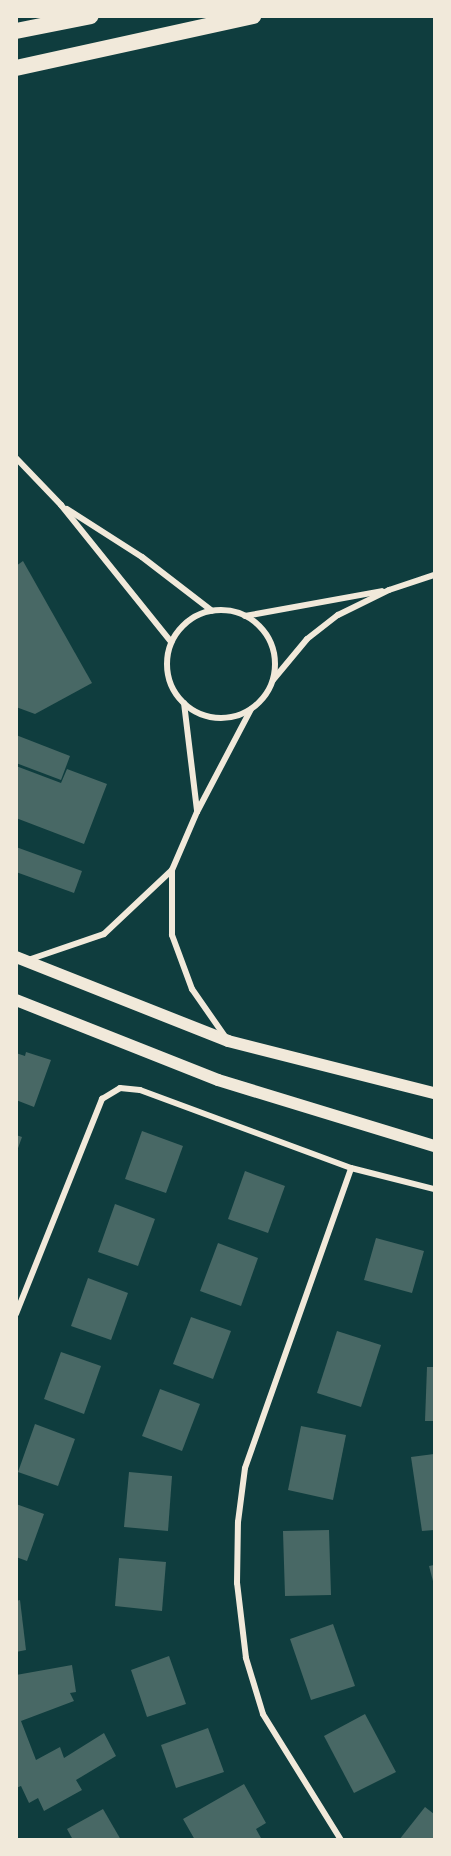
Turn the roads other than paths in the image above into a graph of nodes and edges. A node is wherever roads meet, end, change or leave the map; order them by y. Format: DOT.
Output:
graph roads {
  1 [pos="91,16"];
  2 [pos="253,16"];
  3 [pos="16,31"];
  4 [pos="16,68"];
  5 [pos="16,458"];
  6 [pos="61,505"];
  7 [pos="435,575"];
  8 [pos="389,590"];
  9 [pos="212,611"];
  10 [pos="245,616"];
  11 [pos="171,642"];
  12 [pos="273,680"];
  13 [pos="184,703"];
  14 [pos="250,709"];
  15 [pos="197,812"];
  16 [pos="172,870"];
  17 [pos="21,959"];
  18 [pos="16,1000"];
  19 [pos="228,1041"];
  20 [pos="435,1093"];
  21 [pos="435,1146"];
  22 [pos="351,1168"];
  23 [pos="435,1189"];
  24 [pos="16,1314"];
  25 [pos="341,1839"];
  1 -- 3 [label="highway"];
  2 -- 4 [label="highway"];
  5 -- 6 [label="street"];
  6 -- 9 [label="street"];
  6 -- 11 [label="street"];
  7 -- 8 [label="street"];
  8 -- 10 [label="street"];
  8 -- 12 [label="street"];
  9 -- 10 [label="street"];
  9 -- 11 [label="street"];
  10 -- 12 [label="street"];
  11 -- 13 [label="street"];
  12 -- 14 [label="street"];
  13 -- 14 [label="street"];
  13 -- 15 [label="street"];
  14 -- 15 [label="street"];
  15 -- 16 [label="street"];
  16 -- 17 [label="street"];
  16 -- 19 [label="street"];
  17 -- 19 [label="main road"];
  18 -- 21 [label="main road"];
  19 -- 20 [label="main road"];
  22 -- 23 [label="street"];
  22 -- 24 [label="street"];
  22 -- 25 [label="street"];
}
